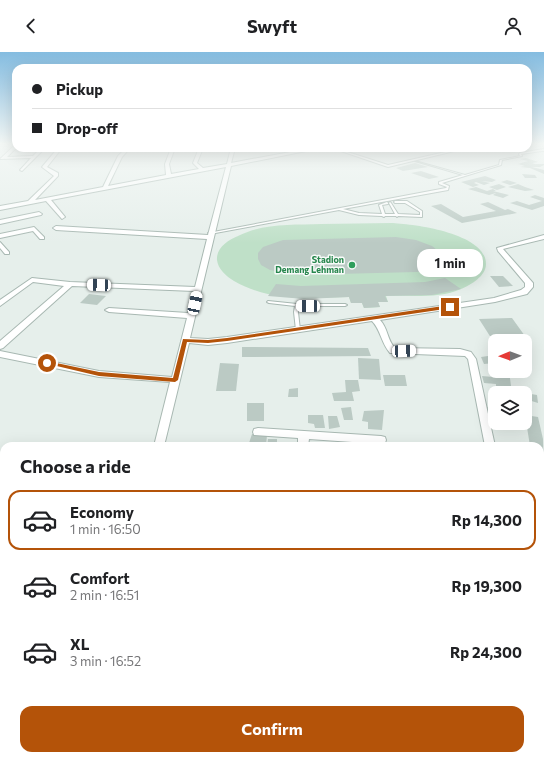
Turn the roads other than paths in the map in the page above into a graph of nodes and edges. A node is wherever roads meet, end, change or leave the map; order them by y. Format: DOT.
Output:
graph roads {
  1 [pos="55,177"];
  2 [pos="110,177"];
  3 [pos="163,177"];
  4 [pos="226,177"];
  5 [pos="461,177"];
  6 [pos="105,188"];
  7 [pos="47,199"];
  8 [pos="390,203"];
  9 [pos="31,204"];
  10 [pos="0,208"];
  11 [pos="338,209"];
  12 [pos="0,211"];
  13 [pos="39,214"];
  14 [pos="384,216"];
  15 [pos="397,216"];
  16 [pos="62,217"];
  17 [pos="0,222"];
  18 [pos="56,228"];
  19 [pos="210,235"];
  20 [pos="0,236"];
  21 [pos="544,237"];
  22 [pos="42,238"];
  23 [pos="0,244"];
  24 [pos="7,253"];
  25 [pos="70,284"];
  26 [pos="198,289"];
  27 [pos="269,302"];
  28 [pos="0,304"];
  29 [pos="297,305"];
  30 [pos="345,305"];
  31 [pos="109,310"];
  32 [pos="192,316"];
  33 [pos="375,319"];
  34 [pos="298,330"];
  35 [pos="185,340"];
  36 [pos="0,346"];
  37 [pos="0,354"];
  38 [pos="175,380"];
  39 [pos="258,432"];
  40 [pos="304,440"];
  41 [pos="381,440"];
  42 [pos="160,442"];
  43 [pos="489,442"];
  1 -- 9 [label="street"];
  2 -- 6 [label="street"];
  3 -- 6 [label="street"];
  4 -- 19 [label="street"];
  5 -- 11 [label="lane"];
  6 -- 7 [label="street"];
  7 -- 9 [label="street"];
  7 -- 16 [label="street"];
  8 -- 14 [label="lane"];
  8 -- 15 [label="lane"];
  8 -- 15 [label="lane"];
  9 -- 10 [label="street"];
  9 -- 12 [label="street"];
  11 -- 14 [label="lane"];
  11 -- 19 [label="lane"];
  13 -- 17 [label="street"];
  14 -- 15 [label="lane"];
  18 -- 19 [label="street"];
  19 -- 26 [label="street"];
  20 -- 22 [label="street"];
  21 -- 33 [label="street"];
  23 -- 24 [label="street"];
  25 -- 26 [label="street"];
  25 -- 28 [label="street"];
  25 -- 36 [label="street"];
  26 -- 32 [label="street"];
  27 -- 29 [label="lane"];
  29 -- 30 [label="lane"];
  29 -- 34 [label="lane"];
  31 -- 32 [label="street"];
  32 -- 35 [label="street"];
  33 -- 34 [label="street"];
  33 -- 43 [label="street"];
  34 -- 35 [label="street"];
  35 -- 38 [label="street"];
  37 -- 38 [label="street"];
  38 -- 42 [label="street"];
  39 -- 40 [label="street"];
  40 -- 41 [label="street"];
}
